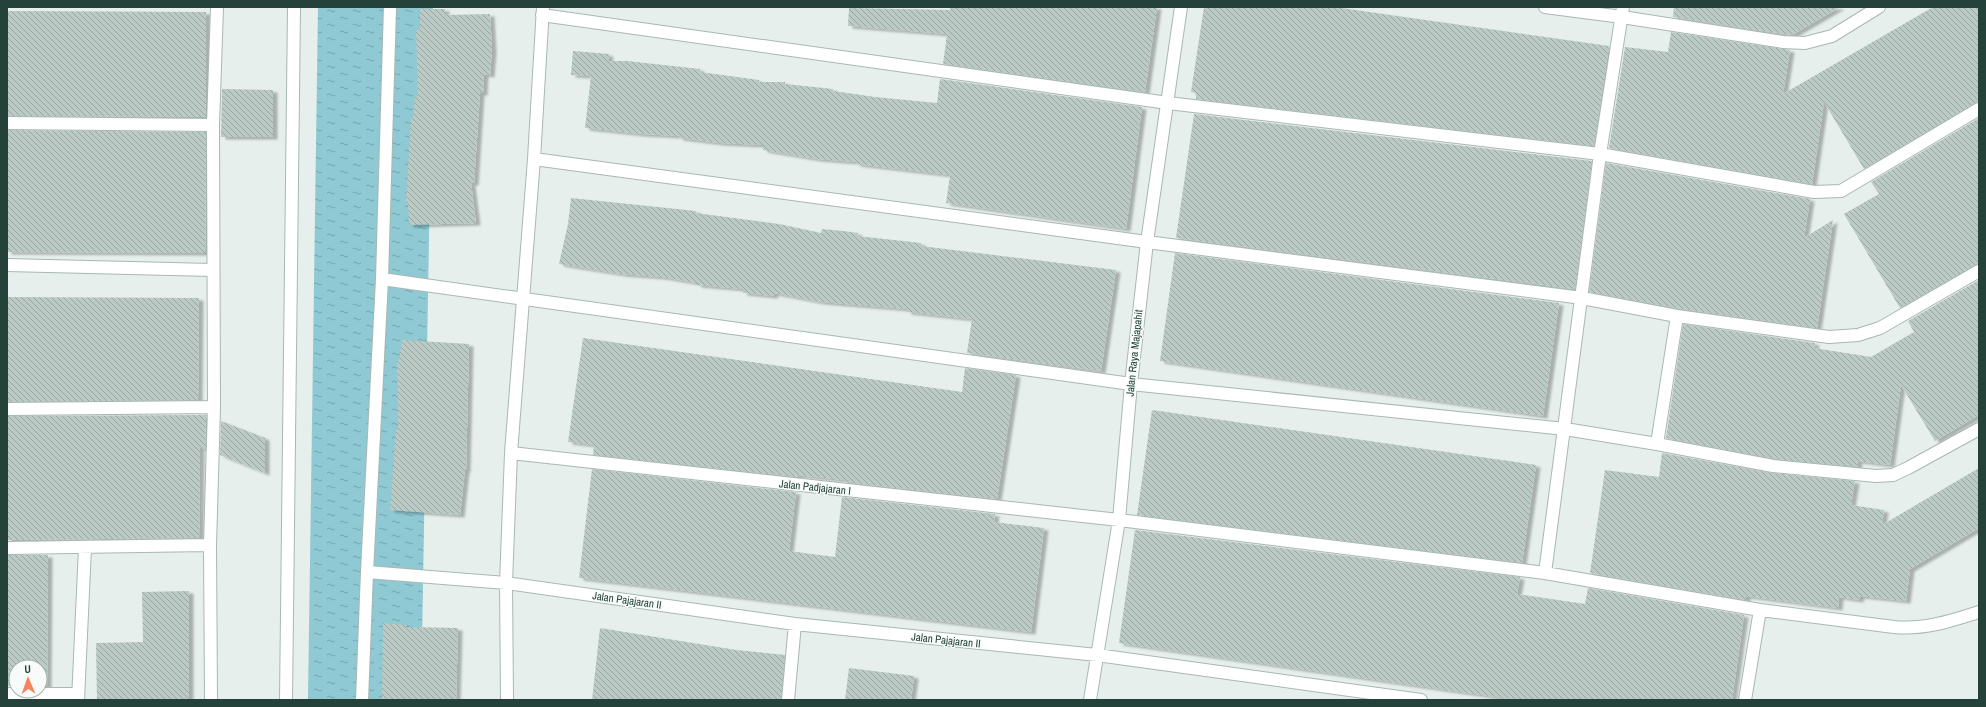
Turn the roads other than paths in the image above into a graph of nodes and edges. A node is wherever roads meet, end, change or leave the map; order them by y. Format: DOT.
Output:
graph roads {
  1 [pos="217,7"];
  2 [pos="294,7"];
  3 [pos="390,7"];
  4 [pos="1181,7"];
  5 [pos="1545,7"];
  6 [pos="1879,7"];
  7 [pos="542,11"];
  8 [pos="1622,12"];
  9 [pos="1168,104"];
  10 [pos="1979,110"];
  11 [pos="7,123"];
  12 [pos="213,125"];
  13 [pos="1600,154"];
  14 [pos="534,159"];
  15 [pos="1148,242"];
  16 [pos="7,265"];
  17 [pos="212,270"];
  18 [pos="1979,271"];
  19 [pos="382,279"];
  20 [pos="524,298"];
  21 [pos="1582,298"];
  22 [pos="1677,316"];
  23 [pos="1130,384"];
  24 [pos="214,407"];
  25 [pos="7,408"];
  26 [pos="1565,429"];
  27 [pos="1979,429"];
  28 [pos="1657,444"];
  29 [pos="511,453"];
  30 [pos="1119,520"];
  31 [pos="210,544"];
  32 [pos="7,548"];
  33 [pos="85,548"];
  34 [pos="366,572"];
  35 [pos="1545,574"];
  36 [pos="506,583"];
  37 [pos="1760,610"];
  38 [pos="1979,612"];
  39 [pos="795,624"];
  40 [pos="1097,655"];
  41 [pos="7,694"];
  42 [pos="78,697"];
  43 [pos="211,700"];
  44 [pos="286,700"];
  45 [pos="362,700"];
  46 [pos="507,700"];
  47 [pos="788,700"];
  48 [pos="1090,700"];
  49 [pos="1422,700"];
  50 [pos="1745,700"];
  1 -- 12 [label="street"];
  2 -- 44 [label="street"];
  3 -- 19 [label="street"];
  4 -- 9 [label="street, Jalan Raya Majapahit"];
  5 -- 8 [label="street"];
  6 -- 8 [label="street"];
  7 -- 9 [label="street"];
  7 -- 14 [label="street"];
  8 -- 13 [label="street"];
  9 -- 13 [label="street"];
  9 -- 15 [label="street, Jalan Raya Majapahit"];
  10 -- 13 [label="street"];
  11 -- 12 [label="street"];
  12 -- 17 [label="street"];
  13 -- 21 [label="street"];
  14 -- 15 [label="street"];
  14 -- 20 [label="street"];
  15 -- 21 [label="street"];
  15 -- 23 [label="street, Jalan Raya Majapahit"];
  16 -- 17 [label="street"];
  17 -- 24 [label="street"];
  18 -- 22 [label="street"];
  19 -- 20 [label="street"];
  19 -- 34 [label="street"];
  20 -- 23 [label="street"];
  20 -- 29 [label="street"];
  21 -- 22 [label="street"];
  21 -- 26 [label="street"];
  22 -- 28 [label="street"];
  23 -- 26 [label="street"];
  23 -- 30 [label="street, Jalan Raya Majapahit"];
  24 -- 25 [label="street"];
  24 -- 31 [label="street"];
  26 -- 28 [label="street"];
  26 -- 35 [label="street"];
  27 -- 28 [label="street"];
  29 -- 30 [label="street, Jalan Padjajaran I"];
  29 -- 36 [label="street"];
  30 -- 35 [label="street, Jalan Padjajaran I"];
  30 -- 40 [label="street, Jalan Raya Majapahit"];
  31 -- 33 [label="street"];
  31 -- 43 [label="street"];
  32 -- 33 [label="street"];
  33 -- 42 [label="street"];
  34 -- 36 [label="street, Jalan Pajajaran II"];
  34 -- 45 [label="street"];
  35 -- 37 [label="street, Jalan Padjajaran I"];
  36 -- 39 [label="street, Jalan Pajajaran II"];
  36 -- 46 [label="street"];
  37 -- 38 [label="street, Jalan Padjajaran I"];
  37 -- 50 [label="street"];
  39 -- 40 [label="street, Jalan Pajajaran II"];
  39 -- 47 [label="street"];
  40 -- 48 [label="street, Jalan Raya Majapahit"];
  40 -- 49 [label="street, Jalan Pajajaran II"];
  41 -- 42 [label="street"];
}
